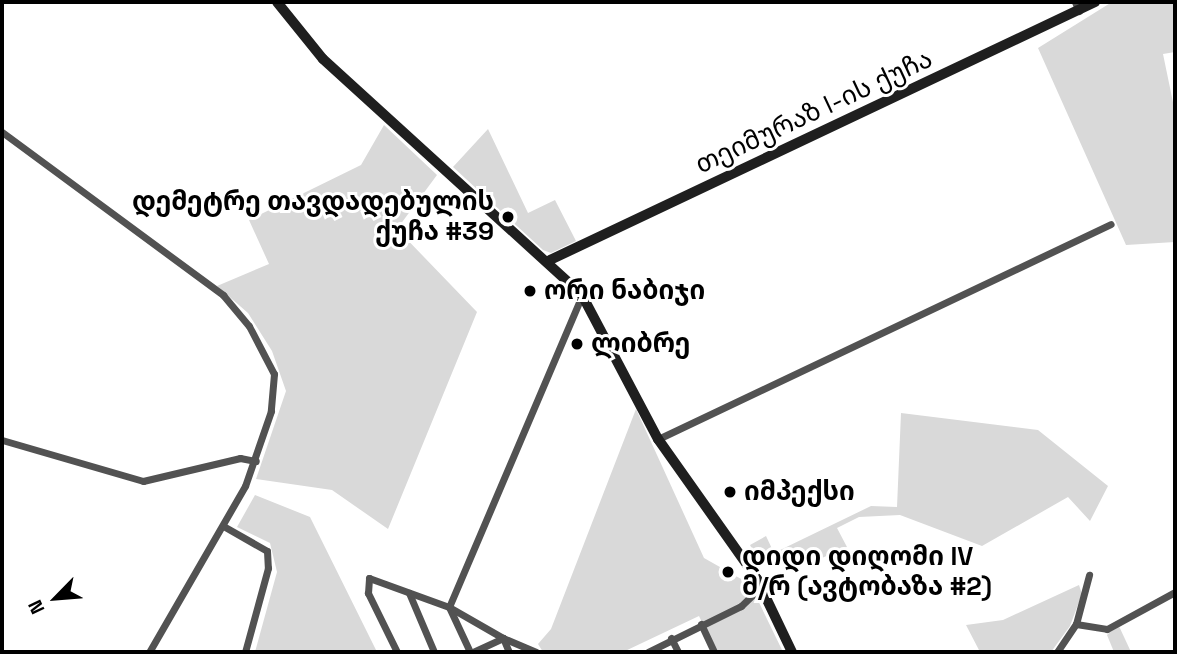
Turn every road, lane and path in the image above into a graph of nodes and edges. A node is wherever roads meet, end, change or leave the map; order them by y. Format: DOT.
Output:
graph roads {
  1 [pos="277,2"];
  2 [pos="1095,2"];
  3 [pos="1077,7"];
  4 [pos="2,132"];
  5 [pos="1111,224"];
  6 [pos="550,260"];
  7 [pos="582,295"];
  8 [pos="658,439"];
  9 [pos="2,440"];
  10 [pos="256,461"];
  11 [pos="225,527"];
  12 [pos="1089,575"];
  13 [pos="761,587"];
  14 [pos="1175,592"];
  15 [pos="409,593"];
  16 [pos="449,607"];
  17 [pos="701,624"];
  18 [pos="1076,624"];
  19 [pos="503,638"];
  20 [pos="671,638"];
  21 [pos="149,652"];
  22 [pos="245,652"];
  23 [pos="397,652"];
  24 [pos="434,652"];
  25 [pos="472,652"];
  26 [pos="509,652"];
  27 [pos="536,652"];
  28 [pos="648,652"];
  29 [pos="678,652"];
  30 [pos="714,652"];
  31 [pos="792,652"];
  32 [pos="1057,652"];
  1 -- 6 [label="main road"];
  2 -- 3 [label="main road, თეიმურაზ I-ის ქუჩა"];
  3 -- 6 [label="main road, თეიმურაზ I-ის ქუჩა"];
  4 -- 10 [label="street"];
  5 -- 8 [label="street"];
  6 -- 7 [label="main road"];
  7 -- 8 [label="main road"];
  7 -- 16 [label="street"];
  8 -- 13 [label="main road"];
  9 -- 10 [label="street"];
  10 -- 11 [label="street"];
  11 -- 21 [label="street"];
  11 -- 22 [label="street"];
  12 -- 18 [label="street"];
  13 -- 17 [label="street"];
  13 -- 31 [label="main road"];
  14 -- 18 [label="street"];
  15 -- 16 [label="street"];
  15 -- 23 [label="street"];
  15 -- 24 [label="street"];
  16 -- 19 [label="street"];
  16 -- 25 [label="street"];
  17 -- 20 [label="street"];
  17 -- 30 [label="street"];
  18 -- 32 [label="street"];
  19 -- 25 [label="street"];
  19 -- 26 [label="street"];
  19 -- 27 [label="street"];
  20 -- 28 [label="street"];
  20 -- 29 [label="street"];
}
